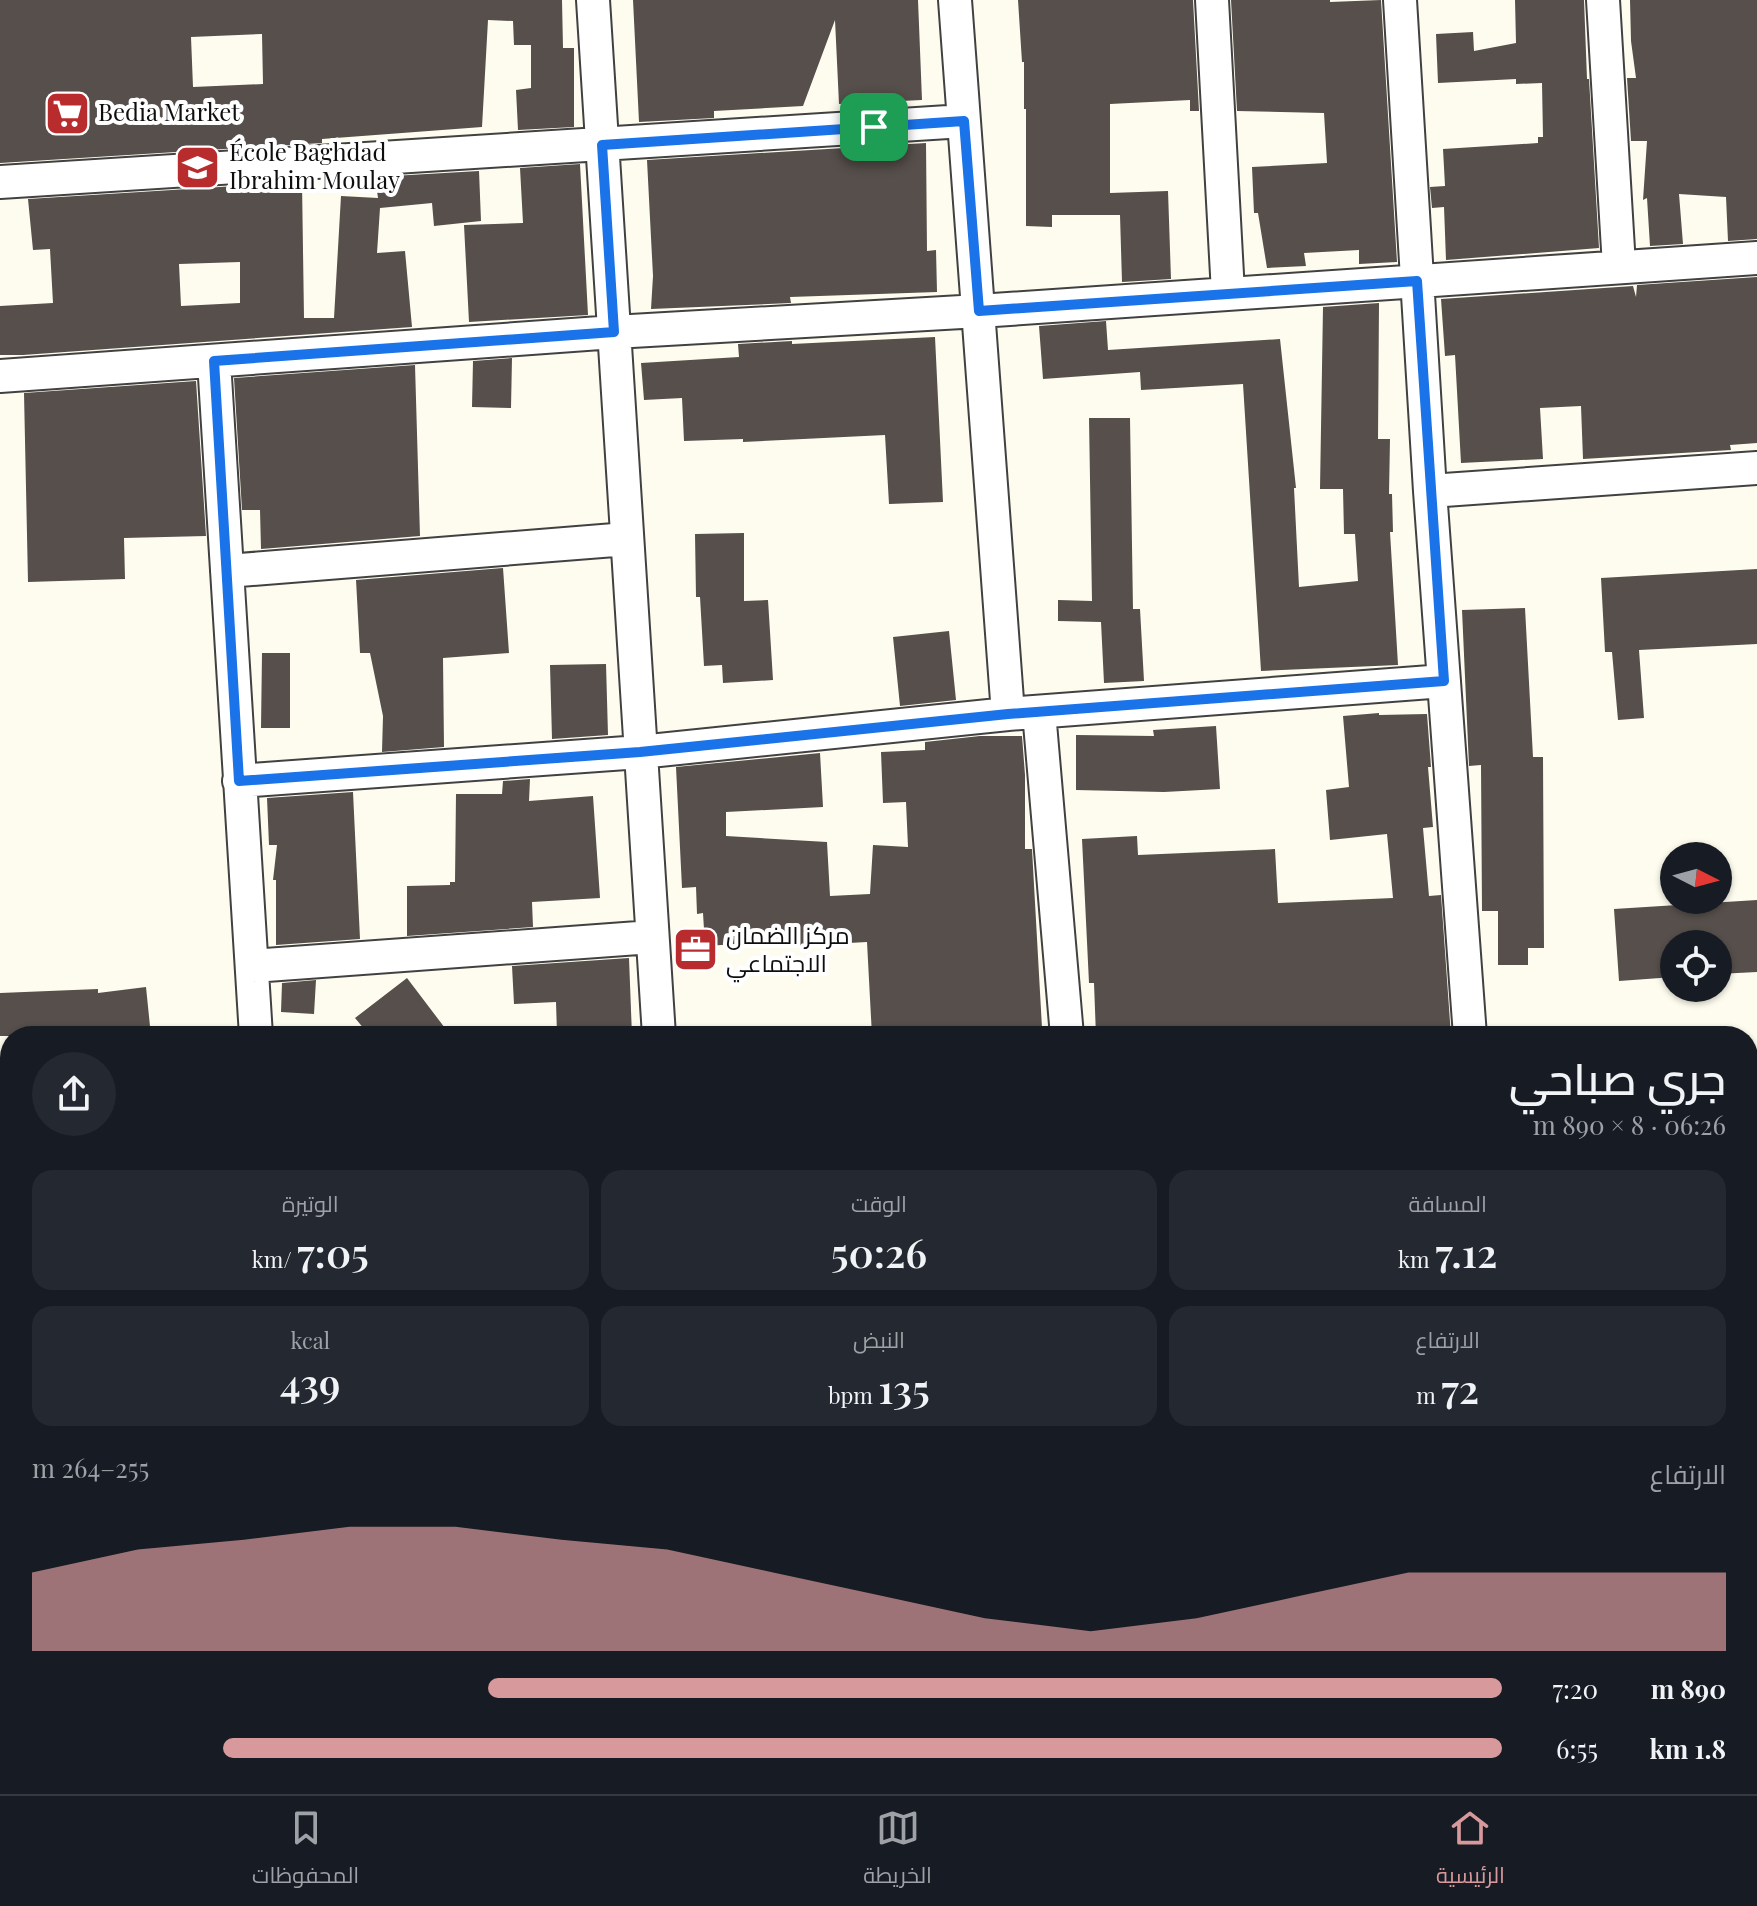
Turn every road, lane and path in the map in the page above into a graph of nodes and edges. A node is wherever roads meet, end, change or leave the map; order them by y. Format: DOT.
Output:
graph roads {
  1 [pos="593,0"];
  2 [pos="955,0"];
  3 [pos="1212,0"];
  4 [pos="1400,0"];
  5 [pos="1603,0"];
  6 [pos="964,121"];
  7 [pos="602,145"];
  8 [pos="0,182"];
  9 [pos="1757,258"];
  10 [pos="1619,266"];
  11 [pos="1417,281"];
  12 [pos="1228,293"];
  13 [pos="979,311"];
  14 [pos="614,332"];
  15 [pos="214,361"];
  16 [pos="0,376"];
  17 [pos="1757,468"];
  18 [pos="1430,491"];
  19 [pos="627,539"];
  20 [pos="227,571"];
  21 [pos="1444,681"];
  22 [pos="1023,713"];
  23 [pos="640,752"];
  24 [pos="239,781"];
  25 [pos="652,937"];
  26 [pos="252,966"];
  27 [pos="255,1026"];
  28 [pos="658,1026"];
  29 [pos="1066,1026"];
  30 [pos="1469,1026"];
  1 -- 7 [label="street"];
  2 -- 6 [label="street"];
  3 -- 12 [label="street"];
  4 -- 11 [label="street"];
  5 -- 10 [label="street"];
  6 -- 7 [label="street"];
  6 -- 13 [label="street"];
  7 -- 8 [label="street"];
  7 -- 14 [label="street"];
  9 -- 10 [label="street"];
  10 -- 11 [label="street"];
  11 -- 12 [label="street"];
  11 -- 18 [label="street"];
  12 -- 13 [label="street"];
  13 -- 14 [label="street"];
  13 -- 22 [label="street"];
  14 -- 15 [label="street"];
  14 -- 19 [label="street"];
  15 -- 16 [label="street"];
  15 -- 20 [label="street"];
  17 -- 18 [label="street"];
  18 -- 21 [label="street"];
  19 -- 20 [label="street"];
  19 -- 23 [label="street"];
  20 -- 24 [label="street"];
  21 -- 22 [label="street"];
  21 -- 30 [label="street"];
  22 -- 23 [label="street"];
  22 -- 29 [label="street"];
  23 -- 24 [label="street"];
  23 -- 25 [label="street"];
  24 -- 26 [label="street"];
  25 -- 26 [label="street"];
  25 -- 28 [label="street"];
  26 -- 27 [label="street"];
}
